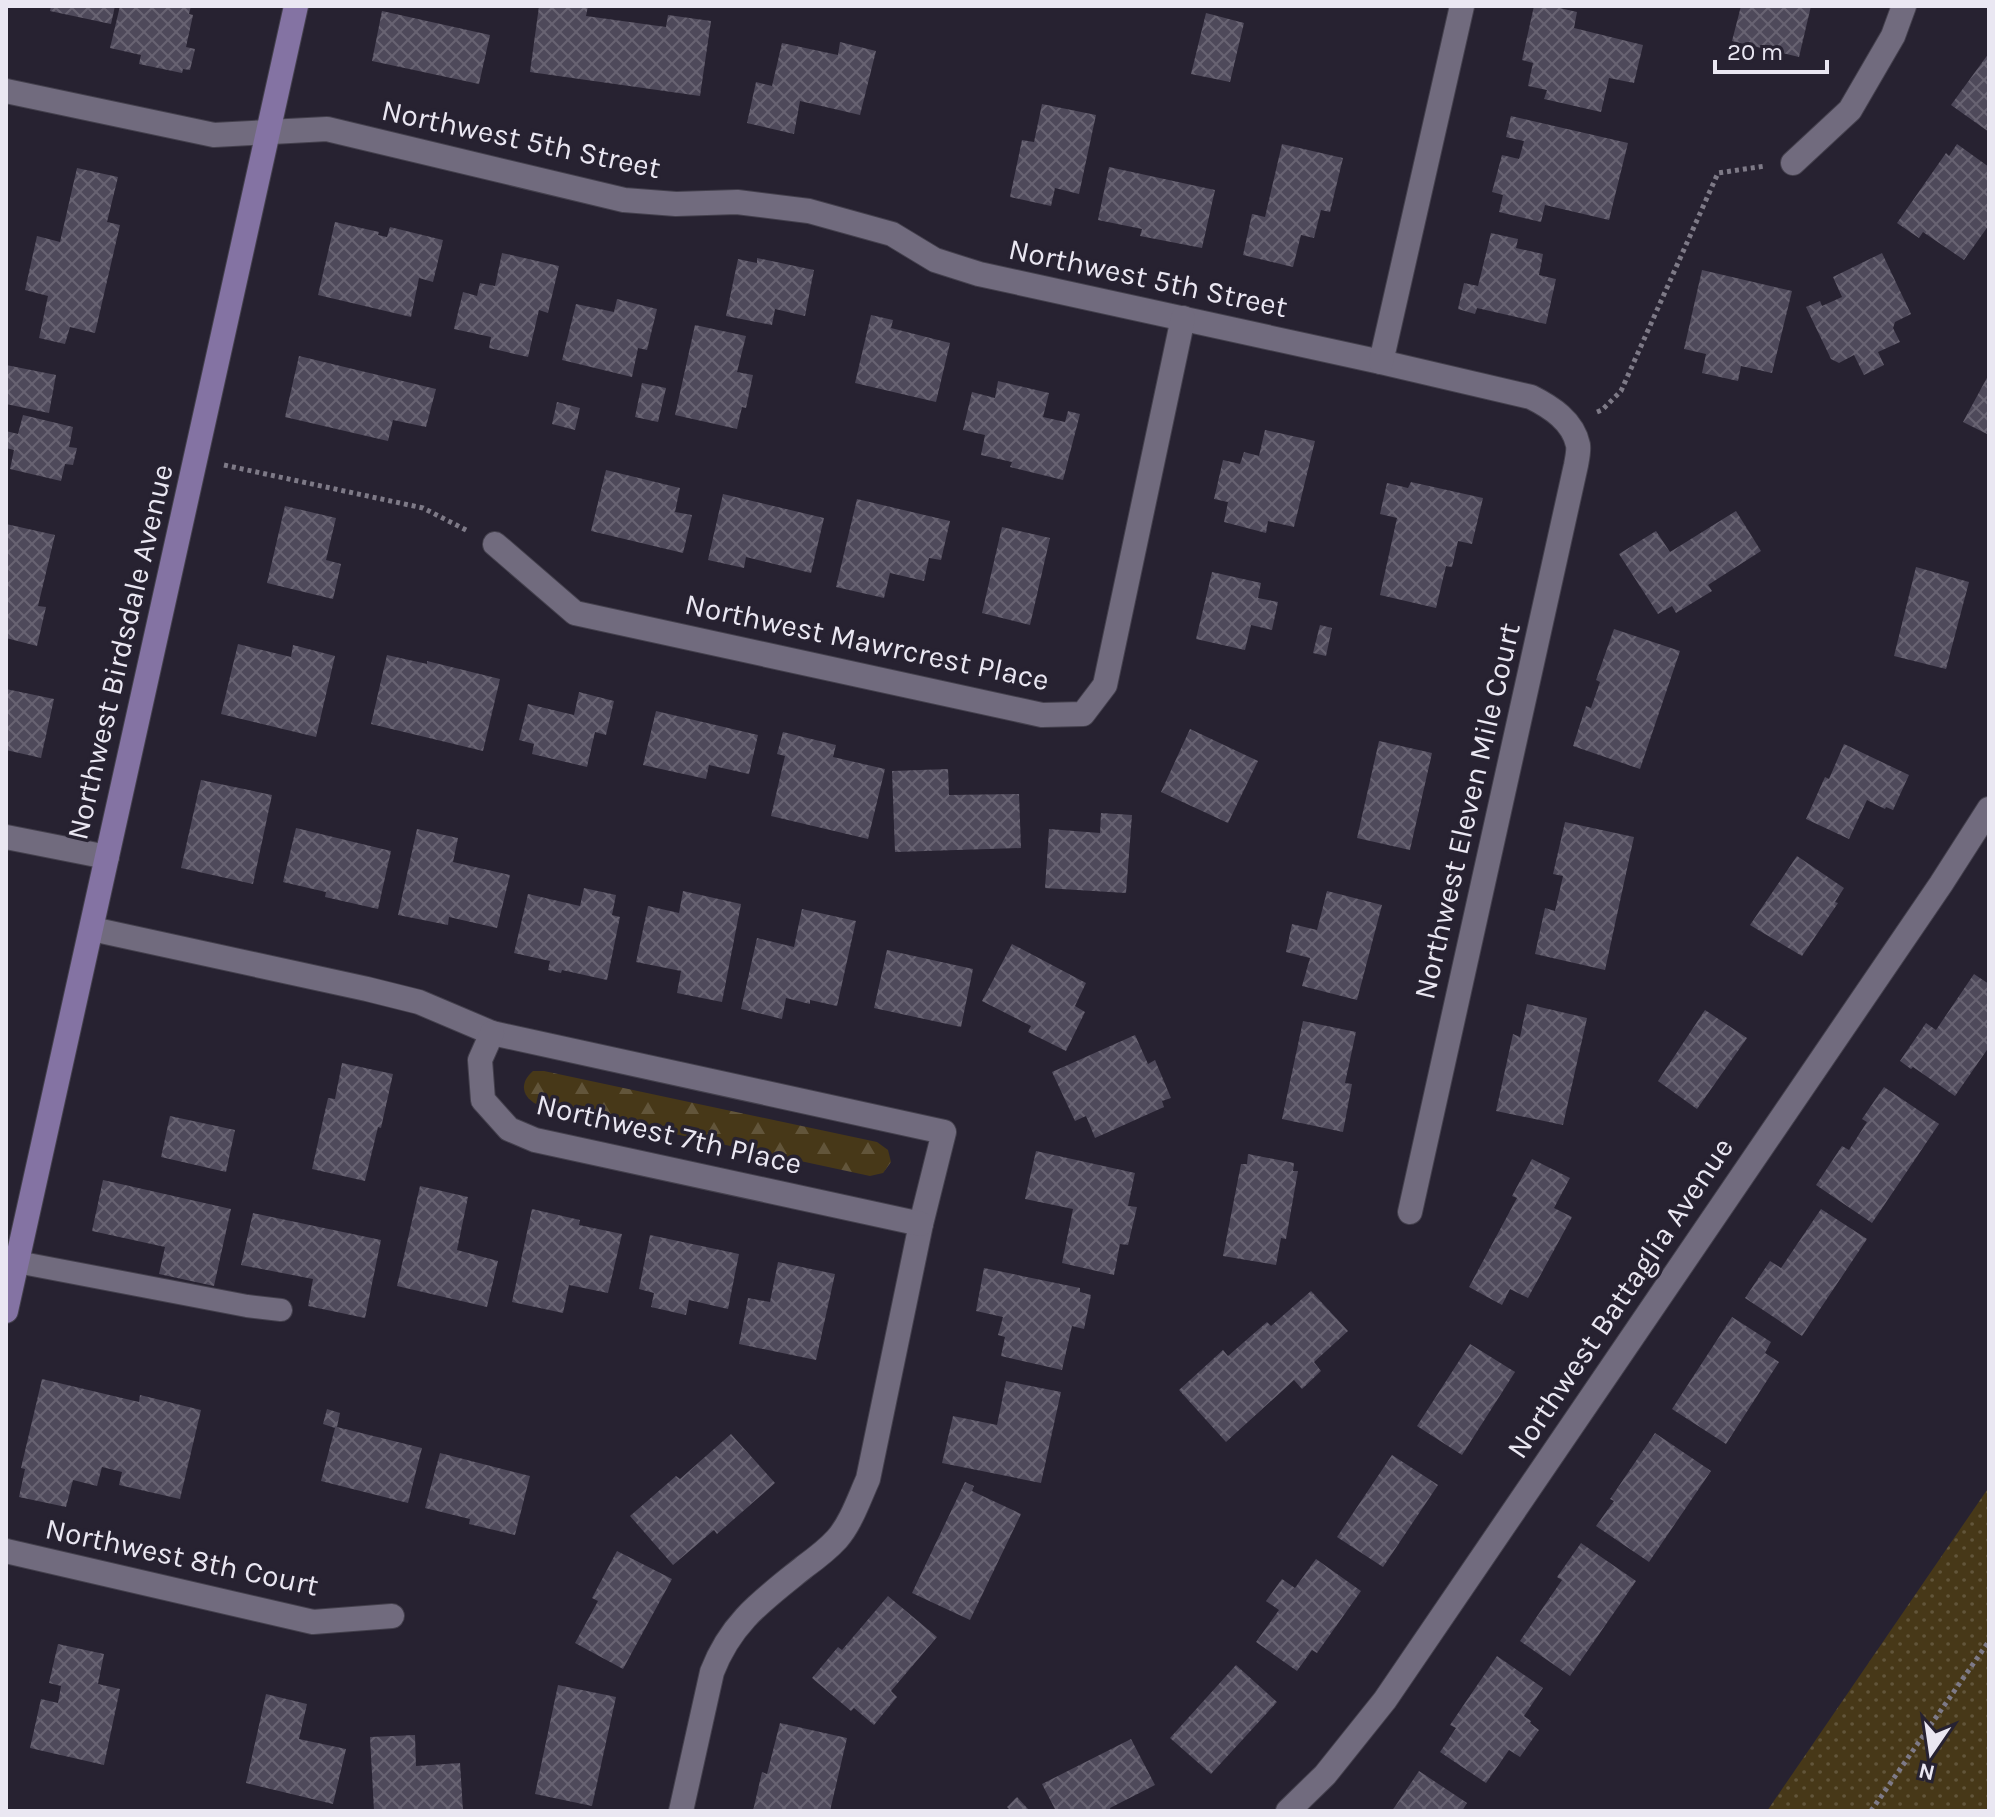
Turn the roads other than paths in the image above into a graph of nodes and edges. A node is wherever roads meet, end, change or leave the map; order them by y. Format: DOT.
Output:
graph roads {
  1 [pos="296,6"];
  2 [pos="1462,6"];
  3 [pos="1904,6"];
  4 [pos="6,91"];
  5 [pos="268,132"];
  6 [pos="1793,163"];
  7 [pos="1183,318"];
  8 [pos="1381,362"];
  9 [pos="1568,424"];
  10 [pos="495,544"];
  11 [pos="1989,809"];
  12 [pos="6,837"];
  13 [pos="107,857"];
  14 [pos="92,929"];
  15 [pos="492,1033"];
  16 [pos="1410,1212"];
  17 [pos="921,1224"];
  18 [pos="17,1262"];
  19 [pos="281,1310"];
  20 [pos="6,1311"];
  21 [pos="6,1551"];
  22 [pos="392,1616"];
  23 [pos="681,1811"];
  24 [pos="1288,1811"];
  1 -- 5 [label="main road, Northwest Birdsdale Avenue"];
  2 -- 8 [label="street"];
  3 -- 6 [label="street"];
  4 -- 5 [label="street, Northwest 5th Street"];
  5 -- 7 [label="street, Northwest 5th Street"];
  5 -- 13 [label="main road, Northwest Birdsdale Avenue"];
  7 -- 8 [label="street, Northwest 5th Street"];
  7 -- 10 [label="street, Northwest Mawrcrest Place"];
  8 -- 9 [label="street, Northwest 5th Street"];
  9 -- 16 [label="street, Northwest Eleven Mile Court"];
  11 -- 24 [label="street, Northwest Battaglia Avenue"];
  12 -- 13 [label="street"];
  13 -- 14 [label="main road, Northwest Birdsdale Avenue"];
  14 -- 15 [label="street, Northwest 7th Place"];
  14 -- 18 [label="main road, Northwest Birdsdale Avenue"];
  15 -- 17 [label="street, Northwest 7th Place"];
  15 -- 17 [label="street, Northwest 7th Place"];
  17 -- 23 [label="street"];
  18 -- 19 [label="lane"];
  18 -- 20 [label="main road, Northwest Birdsdale Avenue"];
  21 -- 22 [label="street, Northwest 8th Court"];
}
